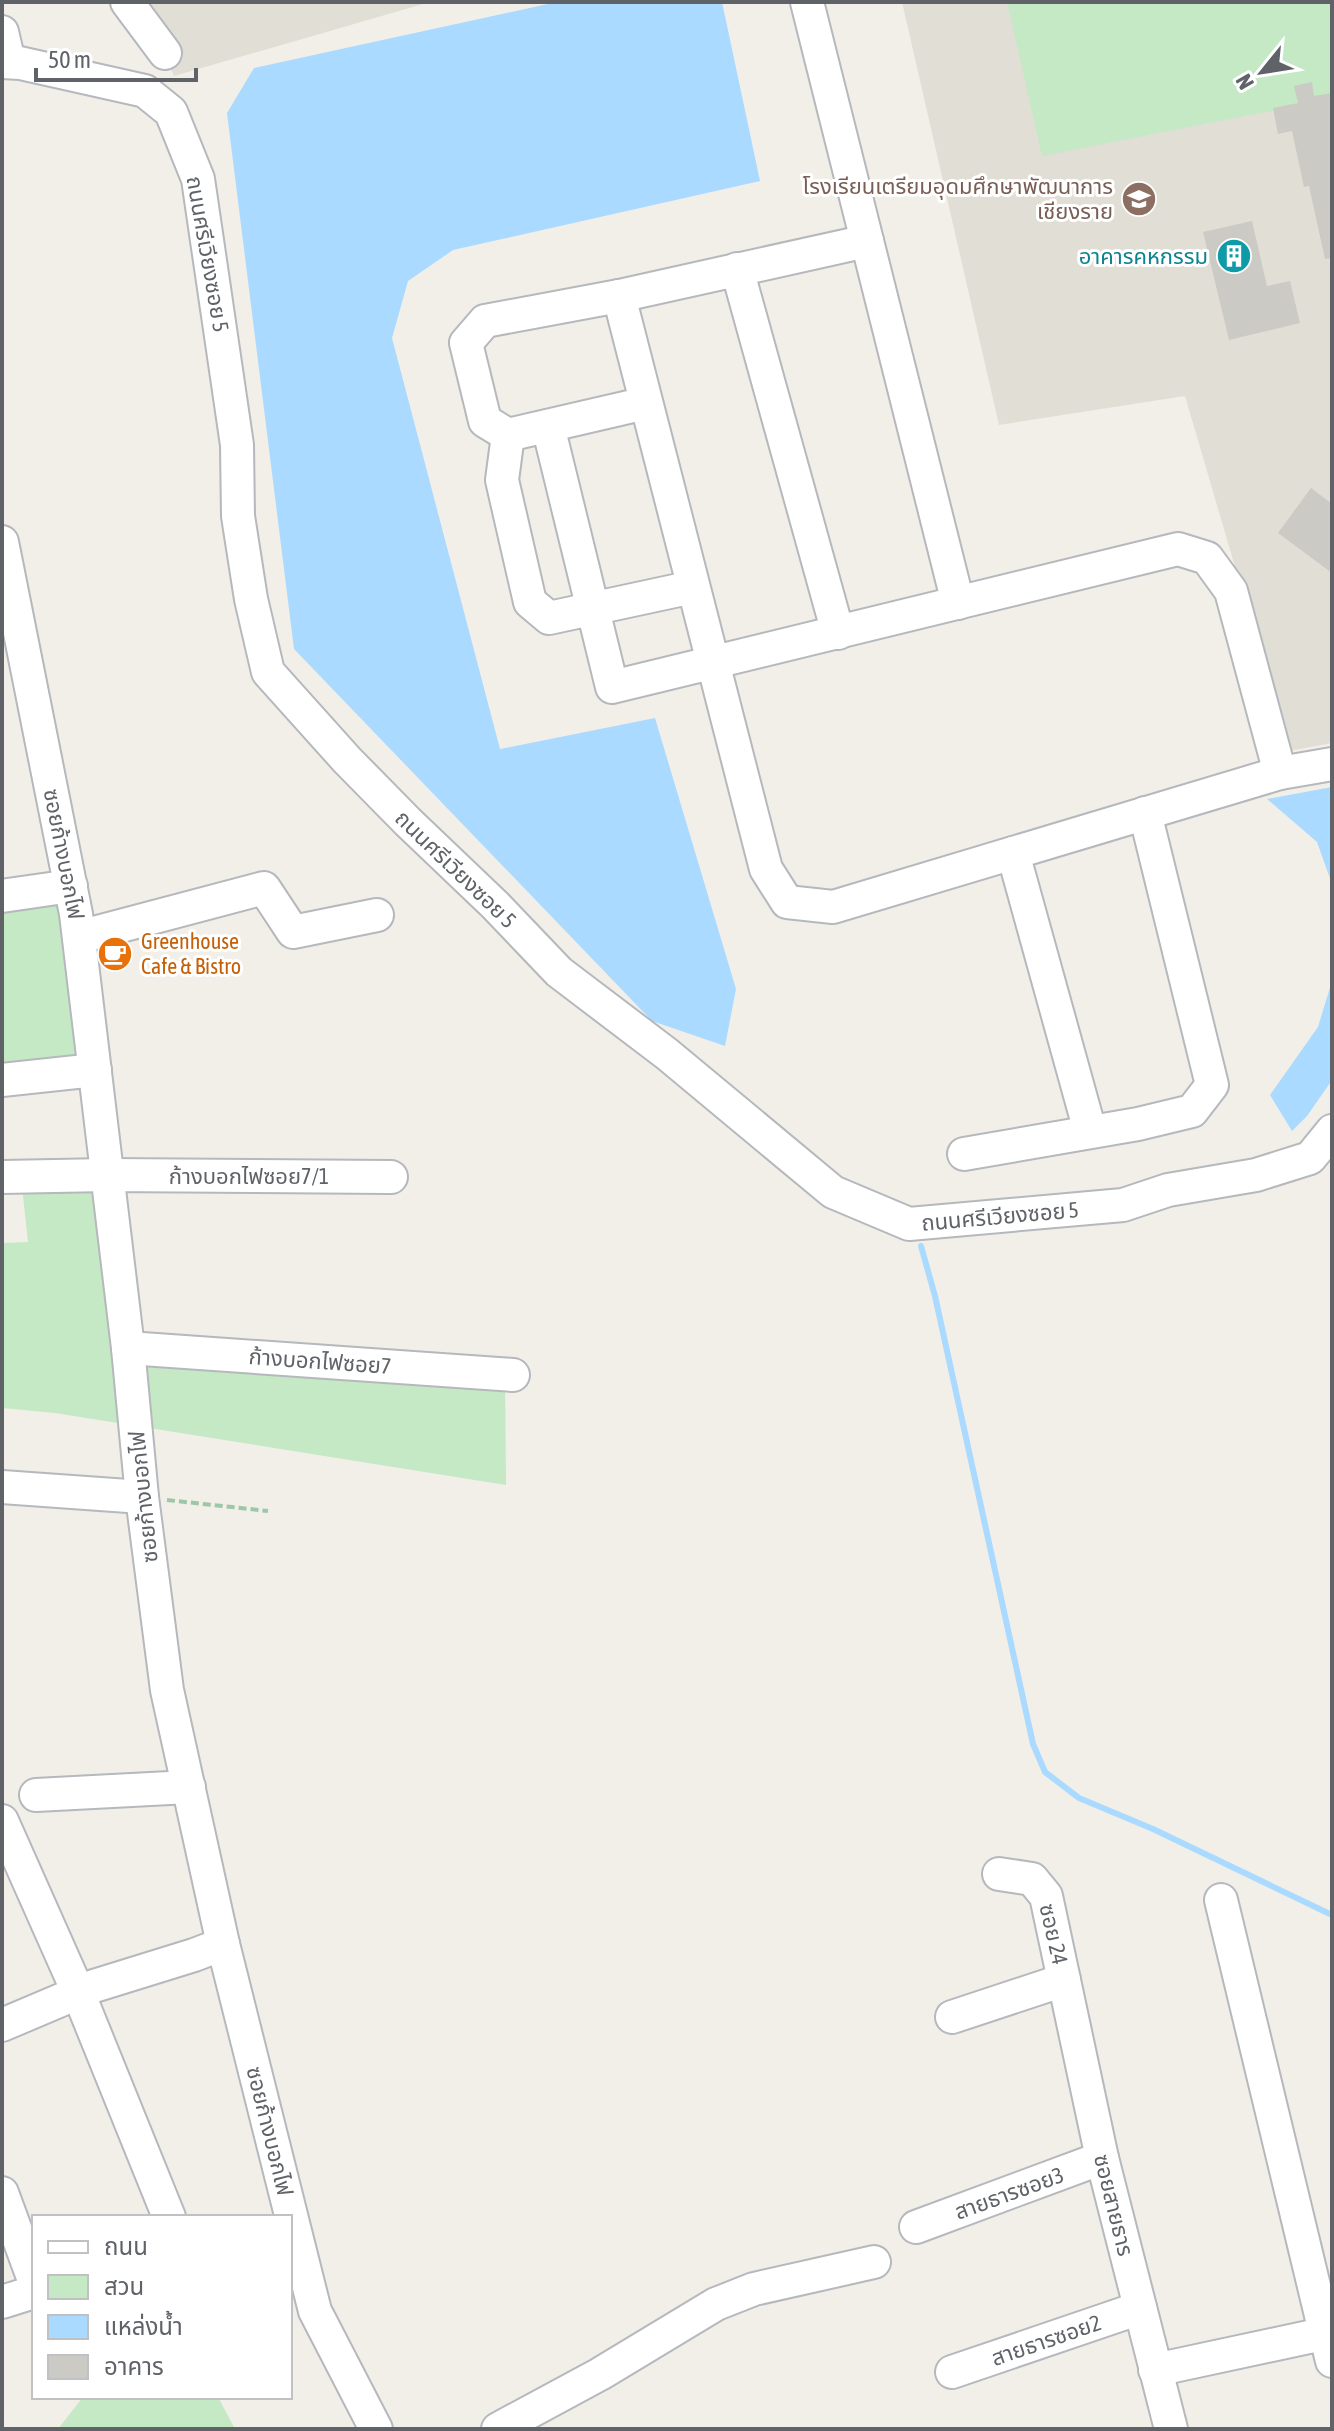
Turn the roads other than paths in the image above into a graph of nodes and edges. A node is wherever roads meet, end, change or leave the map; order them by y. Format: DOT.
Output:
graph roads {
  1 [pos="127,2"];
  2 [pos="807,2"];
  3 [pos="4,52"];
  4 [pos="165,53"];
  5 [pos="867,241"];
  6 [pos="737,269"];
  7 [pos="619,296"];
  8 [pos="646,403"];
  9 [pos="548,426"];
  10 [pos="508,435"];
  11 [pos="2,542"];
  12 [pos="693,587"];
  13 [pos="958,603"];
  14 [pos="593,610"];
  15 [pos="838,633"];
  16 [pos="713,664"];
  17 [pos="1332,764"];
  18 [pos="1280,773"];
  19 [pos="1145,813"];
  20 [pos="1013,853"];
  21 [pos="71,886"];
  22 [pos="2,896"];
  23 [pos="377,915"];
  24 [pos="79,937"];
  25 [pos="95,1070"];
  26 [pos="2,1080"];
  27 [pos="1090,1131"];
  28 [pos="1332,1131"];
  29 [pos="964,1154"];
  30 [pos="107,1175"];
  31 [pos="2,1177"];
  32 [pos="391,1177"];
  33 [pos="128,1348"];
  34 [pos="513,1375"];
  35 [pos="2,1487"];
  36 [pos="142,1497"];
  37 [pos="189,1787"];
  38 [pos="36,1795"];
  39 [pos="2,1821"];
  40 [pos="999,1874"];
  41 [pos="1221,1900"];
  42 [pos="223,1944"];
  43 [pos="1064,1980"];
  44 [pos="78,1992"];
  45 [pos="952,2017"];
  46 [pos="2,2025"];
  47 [pos="1102,2158"];
  48 [pos="2,2193"];
  49 [pos="168,2215"];
  50 [pos="291,2215"];
  51 [pos="292,2219"];
  52 [pos="916,2227"];
  53 [pos="874,2262"];
  54 [pos="32,2275"];
  55 [pos="32,2293"];
  56 [pos="2,2302"];
  57 [pos="1140,2308"];
  58 [pos="1330,2342"];
  59 [pos="1155,2370"];
  60 [pos="952,2372"];
  61 [pos="376,2429"];
  62 [pos="498,2429"];
  63 [pos="1171,2429"];
  1 -- 4 [label="street"];
  2 -- 5 [label="street"];
  3 -- 28 [label="street, ถนนศรีเวียงซอย 5"];
  5 -- 6 [label="street"];
  5 -- 13 [label="street"];
  6 -- 7 [label="street"];
  6 -- 15 [label="street"];
  7 -- 8 [label="street"];
  7 -- 10 [label="street"];
  8 -- 9 [label="street"];
  8 -- 12 [label="street"];
  9 -- 10 [label="street"];
  9 -- 14 [label="street"];
  10 -- 14 [label="street"];
  11 -- 21 [label="street, ซอยก้างบอกไฟ"];
  12 -- 14 [label="street"];
  12 -- 16 [label="street"];
  13 -- 15 [label="street"];
  13 -- 18 [label="street"];
  14 -- 16 [label="street"];
  15 -- 16 [label="street"];
  16 -- 20 [label="street"];
  17 -- 18 [label="street"];
  18 -- 19 [label="street"];
  19 -- 20 [label="street"];
  19 -- 27 [label="street"];
  20 -- 27 [label="street"];
  21 -- 22 [label="street"];
  21 -- 24 [label="street, ซอยก้างบอกไฟ"];
  23 -- 24 [label="street"];
  24 -- 25 [label="street, ซอยก้างบอกไฟ"];
  25 -- 26 [label="street"];
  25 -- 30 [label="street, ซอยก้างบอกไฟ"];
  27 -- 29 [label="street"];
  30 -- 31 [label="street, ก้างบอกไฟซอย7/1"];
  30 -- 32 [label="street, ก้างบอกไฟซอย7/1"];
  30 -- 33 [label="street, ซอยก้างบอกไฟ"];
  33 -- 34 [label="street, ก้างบอกไฟซอย7"];
  33 -- 36 [label="street, ซอยก้างบอกไฟ"];
  35 -- 36 [label="street"];
  36 -- 37 [label="street, ซอยก้างบอกไฟ"];
  37 -- 38 [label="street"];
  37 -- 42 [label="street, ซอยก้างบอกไฟ"];
  39 -- 44 [label="street"];
  40 -- 43 [label="street, ซอย 24"];
  41 -- 58 [label="street"];
  42 -- 44 [label="street"];
  42 -- 50 [label="street, ซอยก้างบอกไฟ"];
  43 -- 45 [label="street"];
  43 -- 47 [label="street, ซอยสายธาร"];
  44 -- 46 [label="street"];
  44 -- 49 [label="street"];
  47 -- 52 [label="street, สายธารซอย3"];
  47 -- 57 [label="street, ซอยสายธาร"];
  48 -- 54 [label="street"];
  51 -- 61 [label="street, ซอยก้างบอกไฟ"];
  53 -- 62 [label="street"];
  55 -- 56 [label="street"];
  57 -- 59 [label="street, ซอยสายธาร"];
  57 -- 60 [label="street, สายธารซอย2"];
  58 -- 59 [label="street"];
  59 -- 63 [label="street, ซอยสายธาร"];
}
